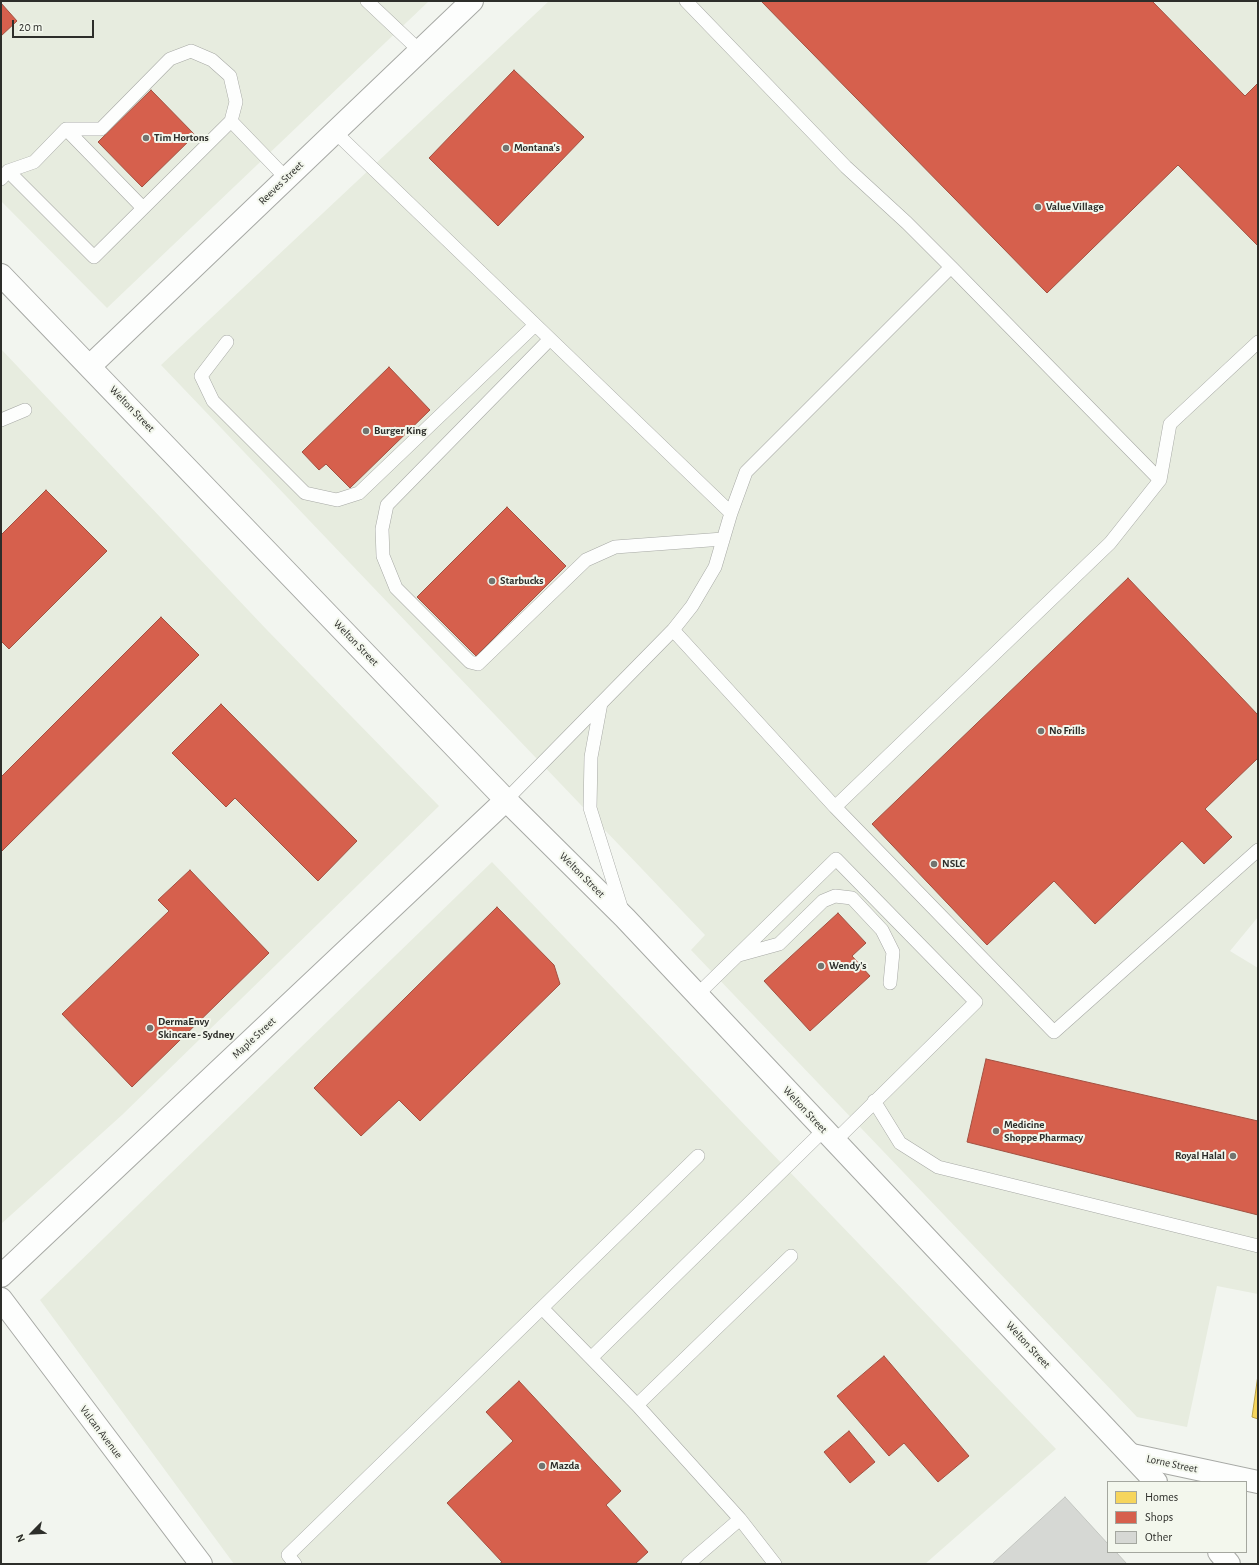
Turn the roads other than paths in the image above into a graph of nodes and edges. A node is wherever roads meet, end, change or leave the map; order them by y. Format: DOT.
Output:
graph roads {
  1 [pos="367,1"];
  2 [pos="472,1"];
  3 [pos="686,1"];
  4 [pos="420,52"];
  5 [pos="231,121"];
  6 [pos="66,129"];
  7 [pos="334,132"];
  8 [pos="4,175"];
  9 [pos="286,178"];
  10 [pos="143,208"];
  11 [pos="951,267"];
  12 [pos="1,275"];
  13 [pos="535,325"];
  14 [pos="550,339"];
  15 [pos="226,342"];
  16 [pos="1258,342"];
  17 [pos="90,366"];
  18 [pos="25,410"];
  19 [pos="1,420"];
  20 [pos="1160,480"];
  21 [pos="730,513"];
  22 [pos="723,539"];
  23 [pos="673,630"];
  24 [pos="601,703"];
  25 [pos="506,800"];
  26 [pos="836,807"];
  27 [pos="1258,850"];
  28 [pos="624,918"];
  29 [pos="738,955"];
  30 [pos="890,983"];
  31 [pos="697,995"];
  32 [pos="874,1102"];
  33 [pos="829,1135"];
  34 [pos="698,1156"];
  35 [pos="1258,1246"];
  36 [pos="791,1256"];
  37 [pos="1,1276"];
  38 [pos="1,1299"];
  39 [pos="542,1308"];
  40 [pos="591,1358"];
  41 [pos="637,1405"];
  42 [pos="1132,1455"];
  43 [pos="1155,1481"];
  44 [pos="1258,1482"];
  45 [pos="740,1519"];
  46 [pos="1220,1553"];
  47 [pos="201,1564"];
  48 [pos="295,1564"];
  49 [pos="688,1564"];
  50 [pos="775,1564"];
  51 [pos="1229,1564"];
  1 -- 4 [label="lane"];
  2 -- 4 [label="street, Reeves Street"];
  3 -- 11 [label="lane"];
  4 -- 7 [label="street, Reeves Street"];
  5 -- 6 [label="lane"];
  5 -- 9 [label="lane"];
  5 -- 10 [label="lane"];
  6 -- 8 [label="lane"];
  6 -- 10 [label="lane"];
  7 -- 9 [label="street, Reeves Street"];
  7 -- 13 [label="lane"];
  8 -- 10 [label="lane"];
  9 -- 17 [label="street, Reeves Street"];
  11 -- 20 [label="lane"];
  11 -- 21 [label="lane"];
  12 -- 17 [label="street, Welton Street"];
  13 -- 14 [label="lane"];
  13 -- 15 [label="lane"];
  14 -- 21 [label="lane"];
  14 -- 22 [label="lane"];
  16 -- 20 [label="lane"];
  17 -- 25 [label="street, Welton Street"];
  18 -- 19 [label="lane"];
  20 -- 26 [label="lane"];
  21 -- 22 [label="lane"];
  22 -- 23 [label="lane"];
  23 -- 24 [label="lane"];
  23 -- 26 [label="lane"];
  24 -- 25 [label="lane"];
  24 -- 28 [label="lane"];
  25 -- 28 [label="street, Welton Street"];
  25 -- 37 [label="street, Maple Street"];
  26 -- 27 [label="lane"];
  28 -- 31 [label="street, Welton Street"];
  29 -- 30 [label="lane"];
  29 -- 31 [label="lane"];
  29 -- 32 [label="lane"];
  31 -- 33 [label="street, Welton Street"];
  32 -- 33 [label="lane"];
  32 -- 35 [label="lane"];
  33 -- 40 [label="lane"];
  33 -- 42 [label="street, Welton Street"];
  34 -- 39 [label="lane"];
  36 -- 41 [label="lane"];
  38 -- 47 [label="street, Vulcan Avenue"];
  39 -- 40 [label="lane"];
  39 -- 48 [label="lane"];
  40 -- 41 [label="lane"];
  41 -- 45 [label="lane"];
  42 -- 43 [label="street, Welton Street"];
  42 -- 44 [label="street, Lorne Street"];
  45 -- 49 [label="lane"];
  45 -- 50 [label="lane"];
  46 -- 51 [label="street"];
}
